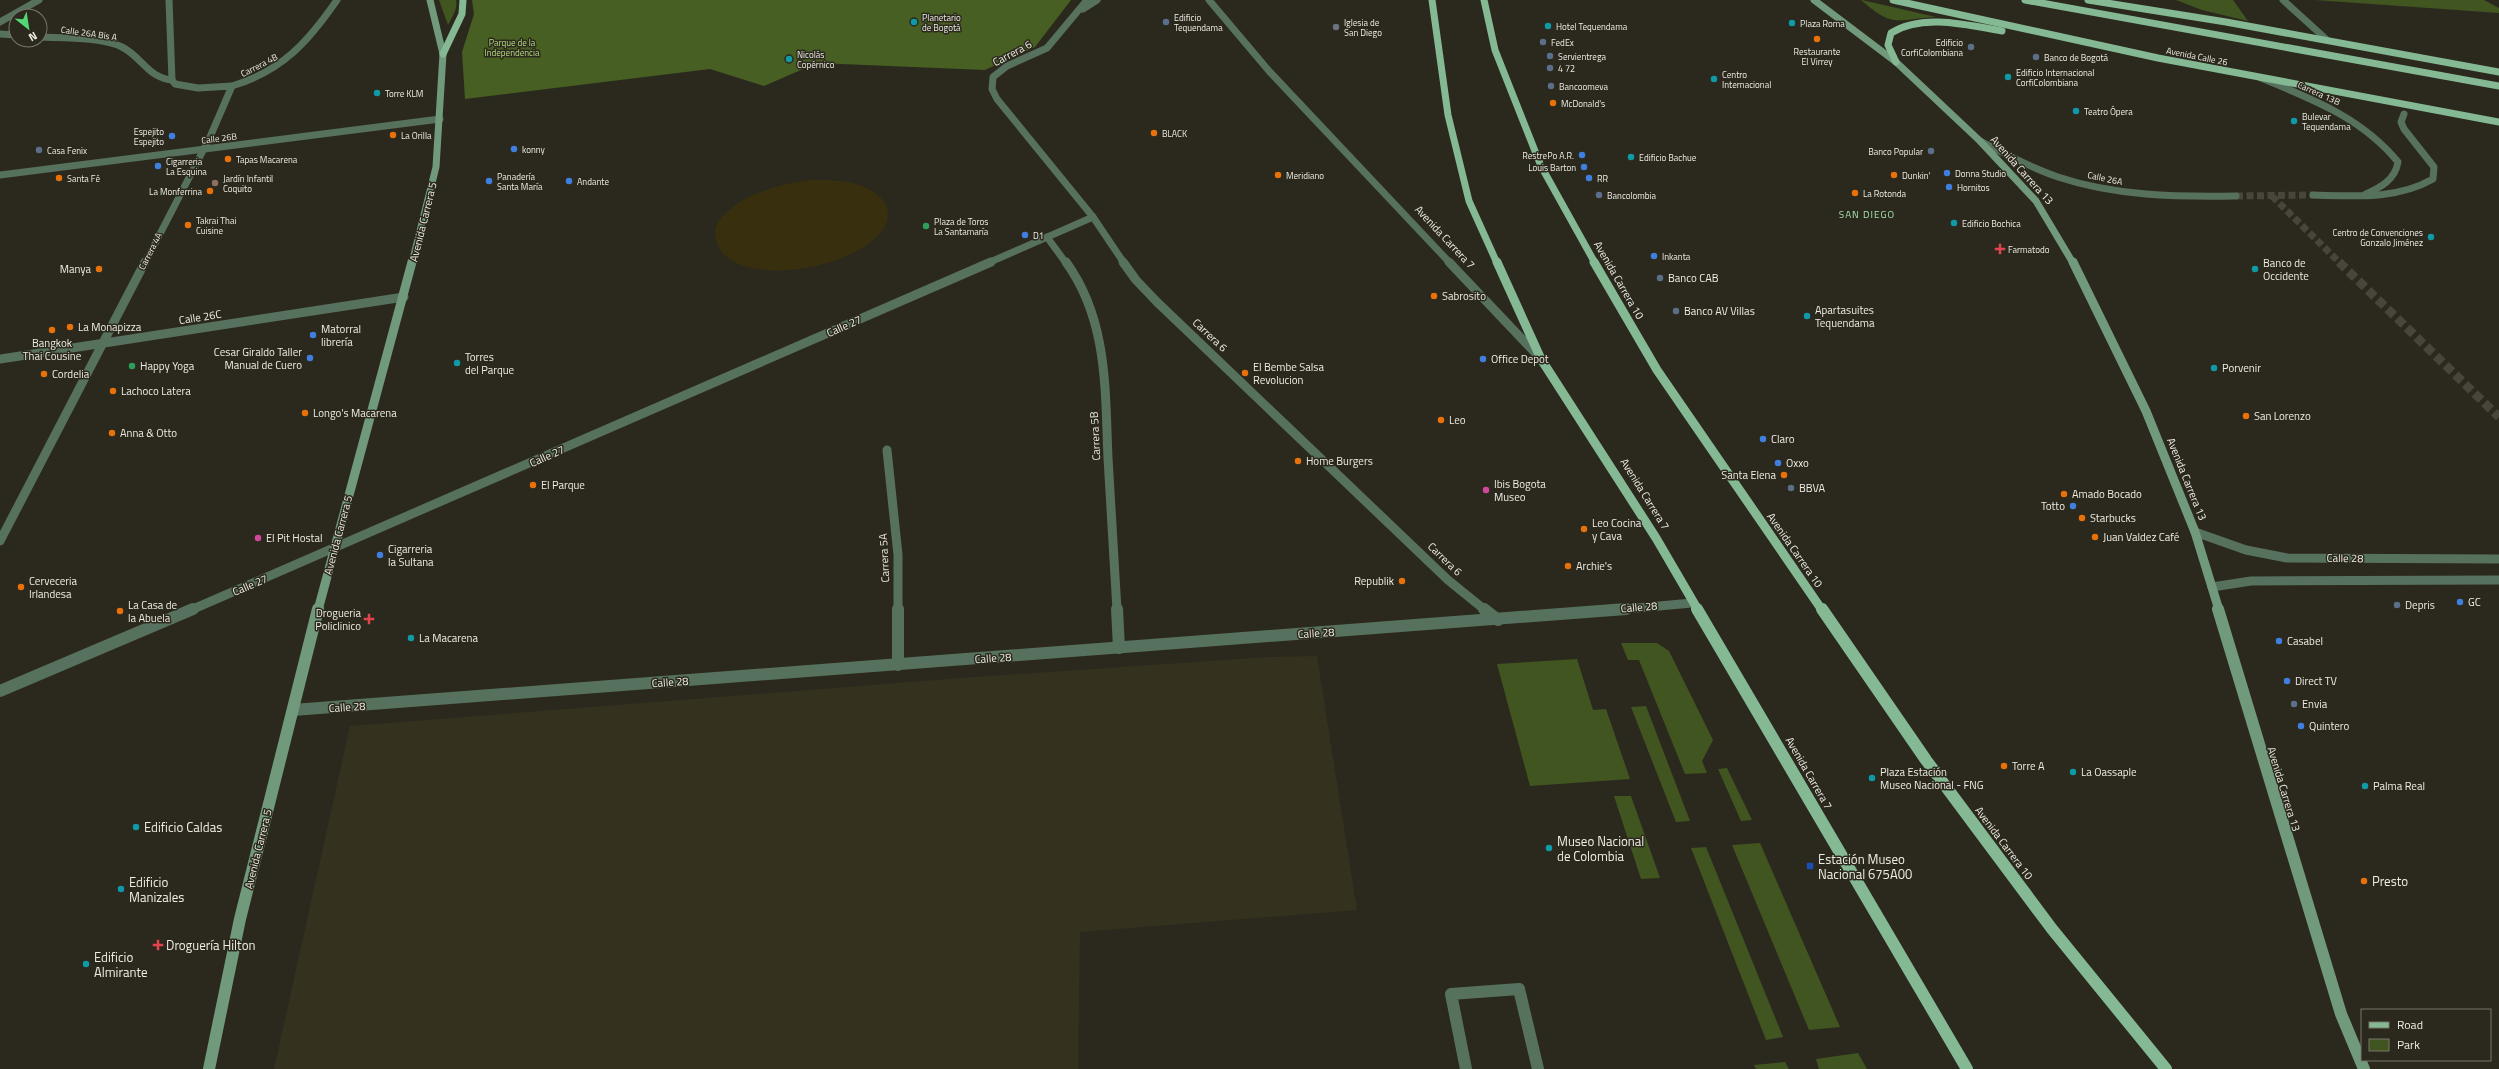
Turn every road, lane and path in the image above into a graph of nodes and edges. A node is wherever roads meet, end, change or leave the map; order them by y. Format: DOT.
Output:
graph roads {
  1 [pos="39,0"];
  2 [pos="168,0"];
  3 [pos="337,0"];
  4 [pos="430,0"];
  5 [pos="463,0"];
  6 [pos="1087,0"];
  7 [pos="1097,0"];
  8 [pos="1209,0"];
  9 [pos="1432,0"];
  10 [pos="1484,0"];
  11 [pos="1814,0"];
  12 [pos="1892,0"];
  13 [pos="2025,0"];
  14 [pos="2088,0"];
  15 [pos="2283,0"];
  16 [pos="1075,15"];
  17 [pos="0,22"];
  18 [pos="2229,33"];
  19 [pos="48,38"];
  20 [pos="2326,39"];
  21 [pos="443,54"];
  22 [pos="2158,58"];
  23 [pos="1896,62"];
  24 [pos="2499,72"];
  25 [pos="2260,78"];
  26 [pos="172,80"];
  27 [pos="232,86"];
  28 [pos="2499,86"];
  29 [pos="2404,114"];
  30 [pos="440,118"];
  31 [pos="2499,122"];
  32 [pos="1980,140"];
  33 [pos="203,149"];
  34 [pos="0,175"];
  35 [pos="2366,194"];
  36 [pos="2313,195"];
  37 [pos="2236,196"];
  38 [pos="1093,217"];
  39 [pos="1047,237"];
  40 [pos="404,297"];
  41 [pos="102,343"];
  42 [pos="0,359"];
  43 [pos="1541,359"];
  44 [pos="887,450"];
  45 [pos="11,520"];
  46 [pos="0,522"];
  47 [pos="2195,532"];
  48 [pos="0,541"];
  49 [pos="334,548"];
  50 [pos="2499,559"];
  51 [pos="2499,580"];
  52 [pos="2212,588"];
  53 [pos="1692,602"];
  54 [pos="1498,620"];
  55 [pos="1119,648"];
  56 [pos="898,665"];
  57 [pos="0,691"];
  58 [pos="293,710"];
  59 [pos="209,1069"];
  60 [pos="1466,1069"];
  61 [pos="1538,1069"];
  62 [pos="1966,1069"];
  63 [pos="2166,1069"];
  64 [pos="2364,1069"];
  1 -- 17 [label="street"];
  2 -- 26 [label="street"];
  3 -- 27 [label="street, Carrera 4B"];
  4 -- 21 [label="main road, Avenida Carrera 5"];
  5 -- 21 [label="main road"];
  6 -- 16 [label="street"];
  7 -- 16 [label="street"];
  8 -- 43 [label="street, Avenida Carrera 7"];
  9 -- 43 [label="main road"];
  10 -- 63 [label="main road, Avenida Carrera 10"];
  11 -- 23 [label="main road, Avenida Carrera 13"];
  12 -- 22 [label="main road, Avenida Calle 26"];
  13 -- 18 [label="main road"];
  14 -- 18 [label="main road"];
  14 -- 20 [label="main road"];
  15 -- 20 [label="street"];
  16 -- 38 [label="street, Carrera 6"];
  18 -- 28 [label="main road"];
  19 -- 26 [label="street, Calle 26A Bis A"];
  20 -- 24 [label="main road"];
  21 -- 30 [label="main road, Avenida Carrera 5"];
  22 -- 23 [label="main road"];
  22 -- 25 [label="main road, Avenida Calle 26"];
  23 -- 32 [label="main road, Avenida Carrera 13"];
  25 -- 31 [label="main road, Avenida Calle 26"];
  25 -- 35 [label="street, Carrera 13B"];
  26 -- 27 [label="street"];
  27 -- 33 [label="street, Carrera 4A"];
  29 -- 35 [label="street"];
  30 -- 33 [label="street, Calle 26B"];
  30 -- 40 [label="main road, Avenida Carrera 5"];
  32 -- 37 [label="street, Calle 26A"];
  32 -- 47 [label="main road, Avenida Carrera 13"];
  33 -- 34 [label="street, Calle 26B"];
  33 -- 41 [label="street, Carrera 4A"];
  35 -- 36 [label="street"];
  38 -- 39 [label="street, Calle 27"];
  38 -- 54 [label="street, Carrera 6"];
  39 -- 49 [label="street, Calle 27"];
  39 -- 55 [label="street, Carrera 5B"];
  40 -- 41 [label="street, Calle 26C"];
  40 -- 49 [label="main road, Avenida Carrera 5"];
  41 -- 42 [label="street, Calle 26C"];
  41 -- 45 [label="street, Carrera 4A"];
  43 -- 53 [label="main road, Avenida Carrera 7"];
  44 -- 56 [label="street, Carrera 5A"];
  45 -- 46 [label="street"];
  45 -- 48 [label="street, Carrera 4A"];
  47 -- 50 [label="street, Calle 28"];
  47 -- 52 [label="main road, Avenida Carrera 13"];
  49 -- 57 [label="street, Calle 27"];
  49 -- 58 [label="main road, Avenida Carrera 5"];
  51 -- 52 [label="street, Calle 28"];
  52 -- 64 [label="main road, Avenida Carrera 13"];
  53 -- 54 [label="street, Calle 28"];
  53 -- 62 [label="main road, Avenida Carrera 7"];
  54 -- 55 [label="street, Calle 28"];
  55 -- 56 [label="street, Calle 28"];
  56 -- 58 [label="street, Calle 28"];
  58 -- 59 [label="main road, Avenida Carrera 5"];
  60 -- 61 [label="street"];
}
